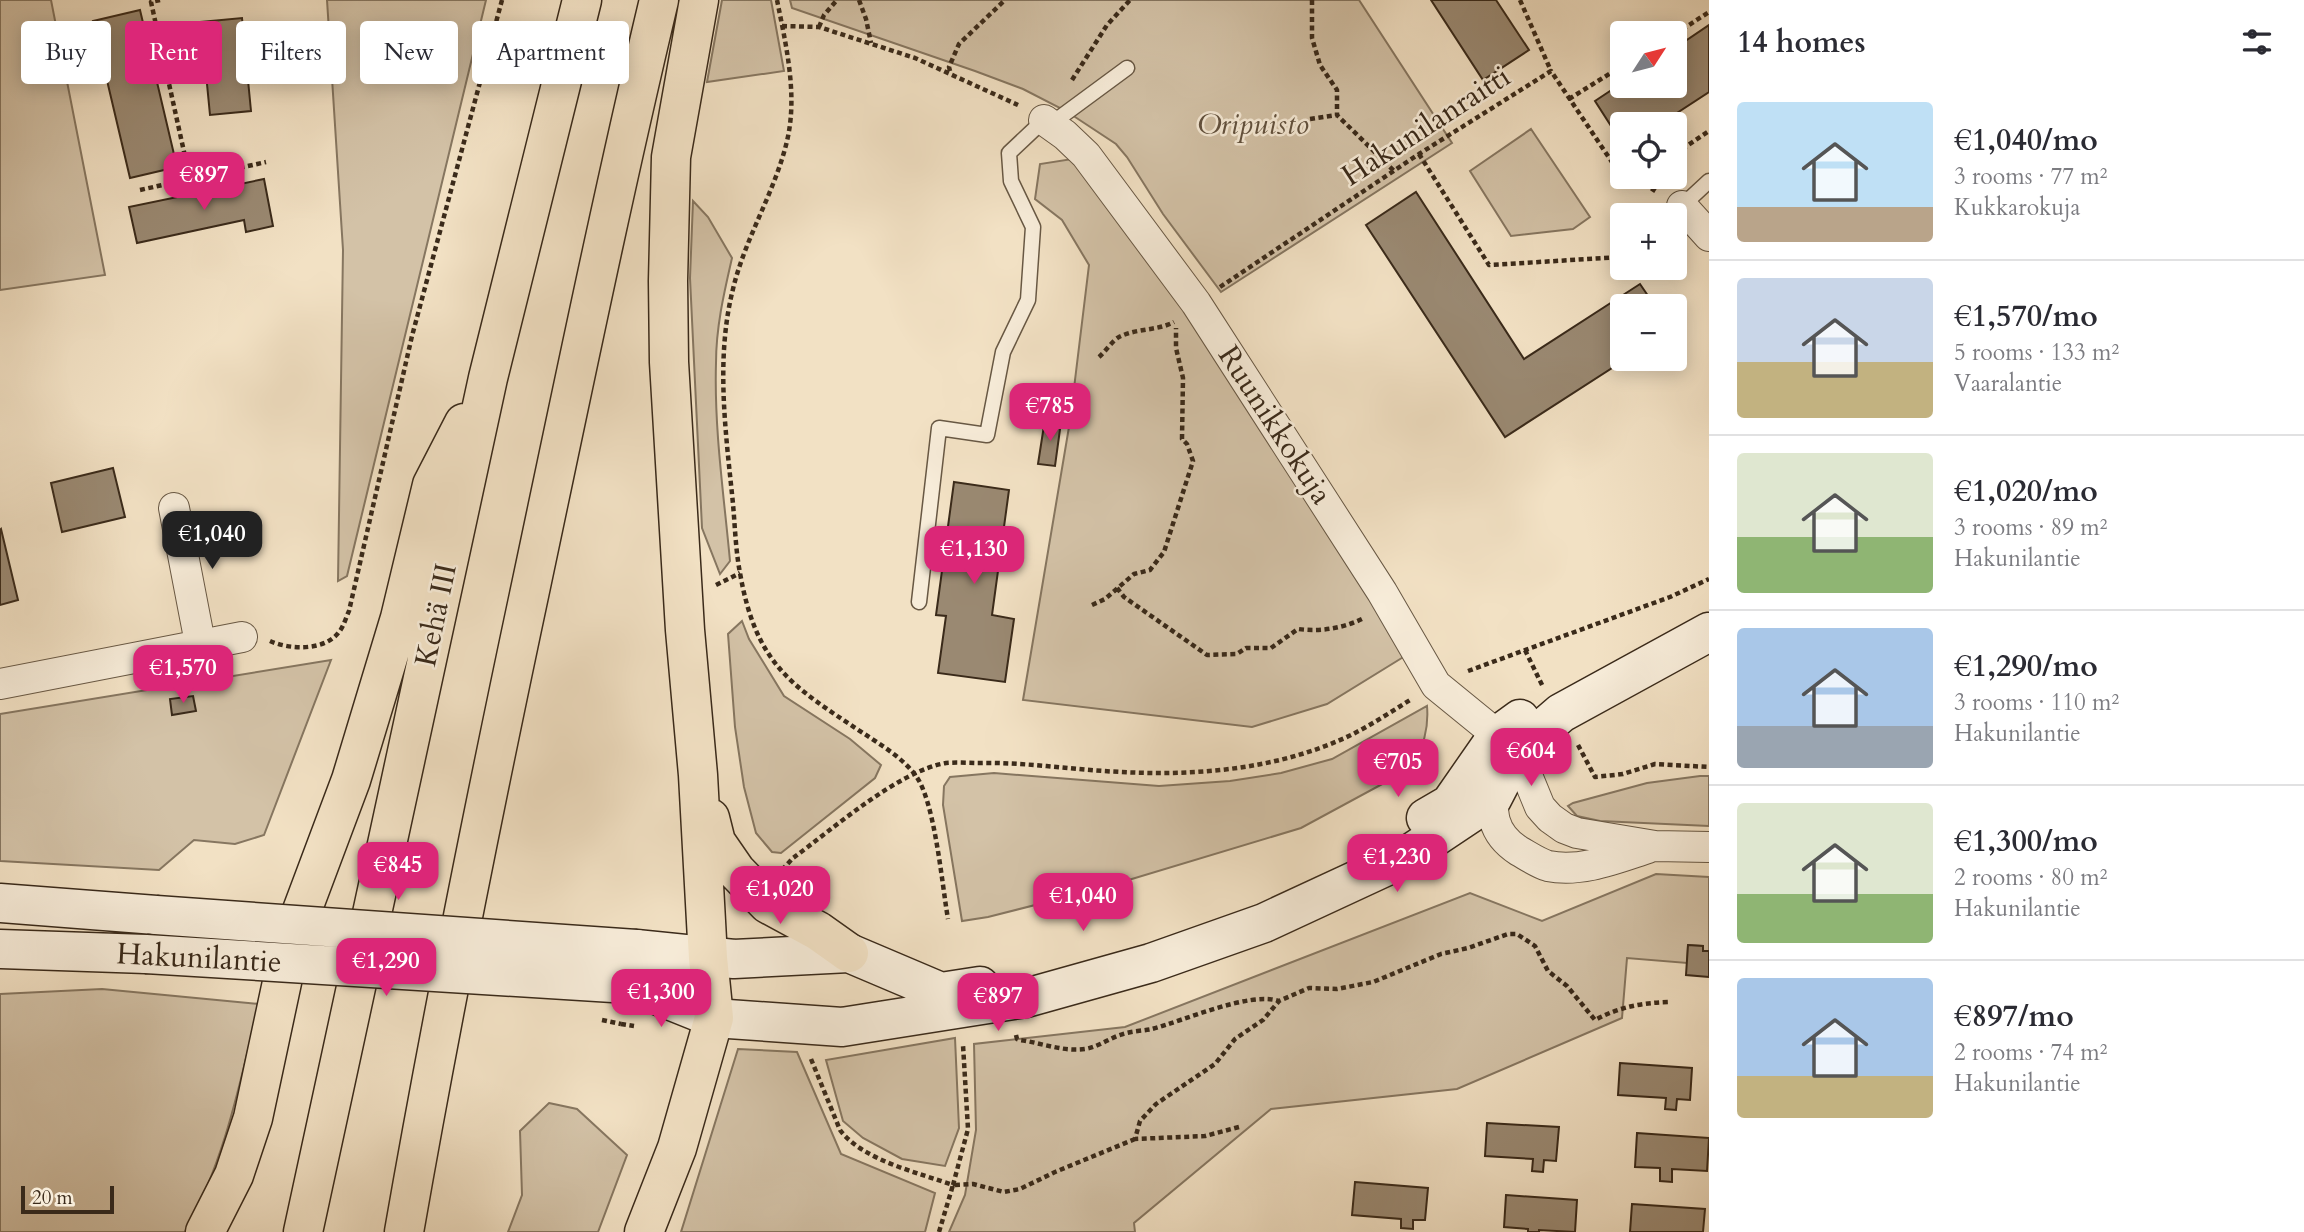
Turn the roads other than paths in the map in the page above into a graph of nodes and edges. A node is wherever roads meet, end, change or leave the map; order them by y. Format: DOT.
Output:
graph roads {
  1 [pos="582,0"];
  2 [pos="659,0"];
  3 [pos="699,0"];
  4 [pos="1127,68"];
  5 [pos="1047,122"];
  6 [pos="1709,181"];
  7 [pos="1685,203"];
  8 [pos="1687,212"];
  9 [pos="1709,236"];
  10 [pos="488,378"];
  11 [pos="174,508"];
  12 [pos="919,602"];
  13 [pos="1709,624"];
  14 [pos="1709,632"];
  15 [pos="242,637"];
  16 [pos="200,643"];
  17 [pos="0,684"];
  18 [pos="1507,743"];
  19 [pos="698,775"];
  20 [pos="1492,799"];
  21 [pos="1656,846"];
  22 [pos="1709,847"];
  23 [pos="0,903"];
  24 [pos="0,949"];
  25 [pos="849,953"];
  26 [pos="708,958"];
  27 [pos="633,966"];
  28 [pos="714,1018"];
  29 [pos="205,1232"];
  30 [pos="303,1232"];
  31 [pos="404,1232"];
  32 [pos="644,1232"];
  1 -- 10 [label="highway, Kehä III"];
  2 -- 31 [label="highway"];
  3 -- 19 [label="highway"];
  4 -- 5 [label="lane"];
  5 -- 12 [label="lane"];
  5 -- 18 [label="street, Ruunikkokuja"];
  6 -- 7 [label="lane"];
  8 -- 9 [label="street"];
  10 -- 29 [label="highway"];
  10 -- 30 [label="highway, Kehä III"];
  11 -- 16 [label="street"];
  13 -- 18 [label="main road, Hakunilantie"];
  14 -- 18 [label="main road, Hakunilantie"];
  15 -- 16 [label="street"];
  16 -- 17 [label="street"];
  18 -- 20 [label="main road, Hakunilantie"];
  18 -- 21 [label="street"];
  18 -- 25 [label="main road, Hakunilantie"];
  19 -- 25 [label="highway"];
  19 -- 26 [label="highway"];
  20 -- 21 [label="street"];
  20 -- 28 [label="main road, Hakunilantie"];
  21 -- 22 [label="street"];
  23 -- 27 [label="main road, Hakunilantie, bridge"];
  24 -- 27 [label="main road, Hakunilantie, bridge"];
  25 -- 26 [label="main road, Hakunilantie"];
  26 -- 27 [label="main road, Hakunilantie"];
  26 -- 28 [label="highway"];
  27 -- 28 [label="main road, Hakunilantie"];
  28 -- 32 [label="highway"];
}
